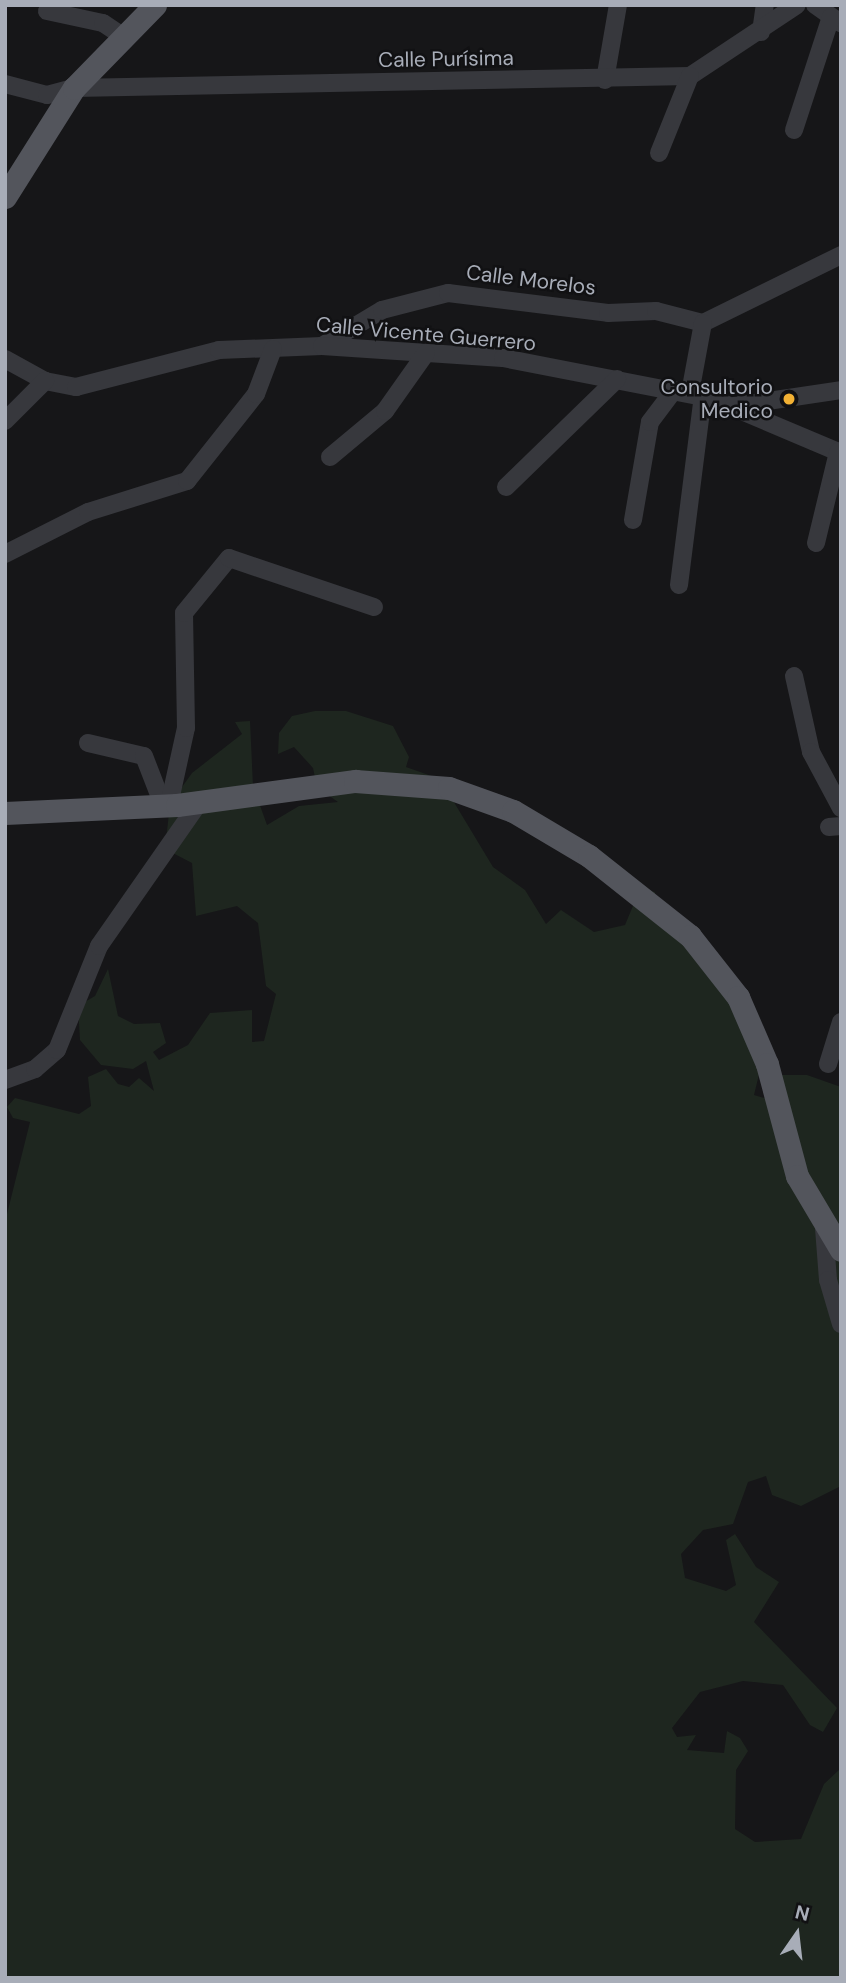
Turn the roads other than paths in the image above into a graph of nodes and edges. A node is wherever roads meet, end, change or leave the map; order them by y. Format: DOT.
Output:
graph roads {
  1 [pos="155,5"];
  2 [pos="618,5"];
  3 [pos="765,5"];
  4 [pos="797,5"];
  5 [pos="815,5"];
  6 [pos="47,11"];
  7 [pos="836,20"];
  8 [pos="761,32"];
  9 [pos="121,35"];
  10 [pos="690,76"];
  11 [pos="605,79"];
  12 [pos="5,83"];
  13 [pos="74,88"];
  14 [pos="794,130"];
  15 [pos="659,153"];
  16 [pos="5,197"];
  17 [pos="841,255"];
  18 [pos="703,323"];
  19 [pos="322,346"];
  20 [pos="273,349"];
  21 [pos="426,353"];
  22 [pos="5,359"];
  23 [pos="617,379"];
  24 [pos="45,381"];
  25 [pos="841,390"];
  26 [pos="689,393"];
  27 [pos="734,406"];
  28 [pos="5,421"];
  29 [pos="839,453"];
  30 [pos="331,457"];
  31 [pos="506,487"];
  32 [pos="633,520"];
  33 [pos="816,543"];
  34 [pos="5,554"];
  35 [pos="679,585"];
  36 [pos="374,607"];
  37 [pos="794,676"];
  38 [pos="88,743"];
  39 [pos="201,800"];
  40 [pos="166,805"];
  41 [pos="841,808"];
  42 [pos="5,813"];
  43 [pos="841,1022"];
  44 [pos="828,1064"];
  45 [pos="5,1080"];
  46 [pos="824,1228"];
  47 [pos="841,1250"];
  48 [pos="841,1324"];
  1 -- 9 [label="main road"];
  2 -- 11 [label="street"];
  3 -- 8 [label="street"];
  4 -- 8 [label="street, Calle Purísima"];
  5 -- 7 [label="street"];
  6 -- 9 [label="street"];
  7 -- 14 [label="street"];
  8 -- 10 [label="street, Calle Purísima"];
  9 -- 13 [label="main road"];
  10 -- 11 [label="street, Calle Purísima"];
  10 -- 15 [label="street"];
  11 -- 13 [label="street, Calle Purísima"];
  12 -- 13 [label="street, Calle Purísima"];
  13 -- 16 [label="main road"];
  17 -- 18 [label="street"];
  18 -- 19 [label="street, Calle Morelos"];
  18 -- 26 [label="street"];
  19 -- 20 [label="street, Calle Vicente Guerrero"];
  19 -- 21 [label="street, Calle Vicente Guerrero"];
  20 -- 24 [label="street, Calle Vicente Guerrero"];
  20 -- 34 [label="street"];
  21 -- 23 [label="street, Calle Vicente Guerrero"];
  21 -- 30 [label="street"];
  22 -- 24 [label="street, Calle Vicente Guerrero"];
  23 -- 26 [label="street, Calle Vicente Guerrero"];
  23 -- 31 [label="street"];
  24 -- 28 [label="street"];
  25 -- 27 [label="street"];
  26 -- 27 [label="street, Calle Vicente Guerrero"];
  26 -- 32 [label="street"];
  26 -- 35 [label="street"];
  27 -- 29 [label="street, Calle Vicente Guerrero"];
  29 -- 33 [label="street"];
  36 -- 40 [label="street"];
  37 -- 41 [label="street"];
  38 -- 40 [label="street"];
  39 -- 40 [label="main road"];
  39 -- 45 [label="street"];
  39 -- 46 [label="main road"];
  40 -- 42 [label="main road"];
  43 -- 44 [label="street"];
  46 -- 47 [label="main road"];
  46 -- 48 [label="street"];
}
